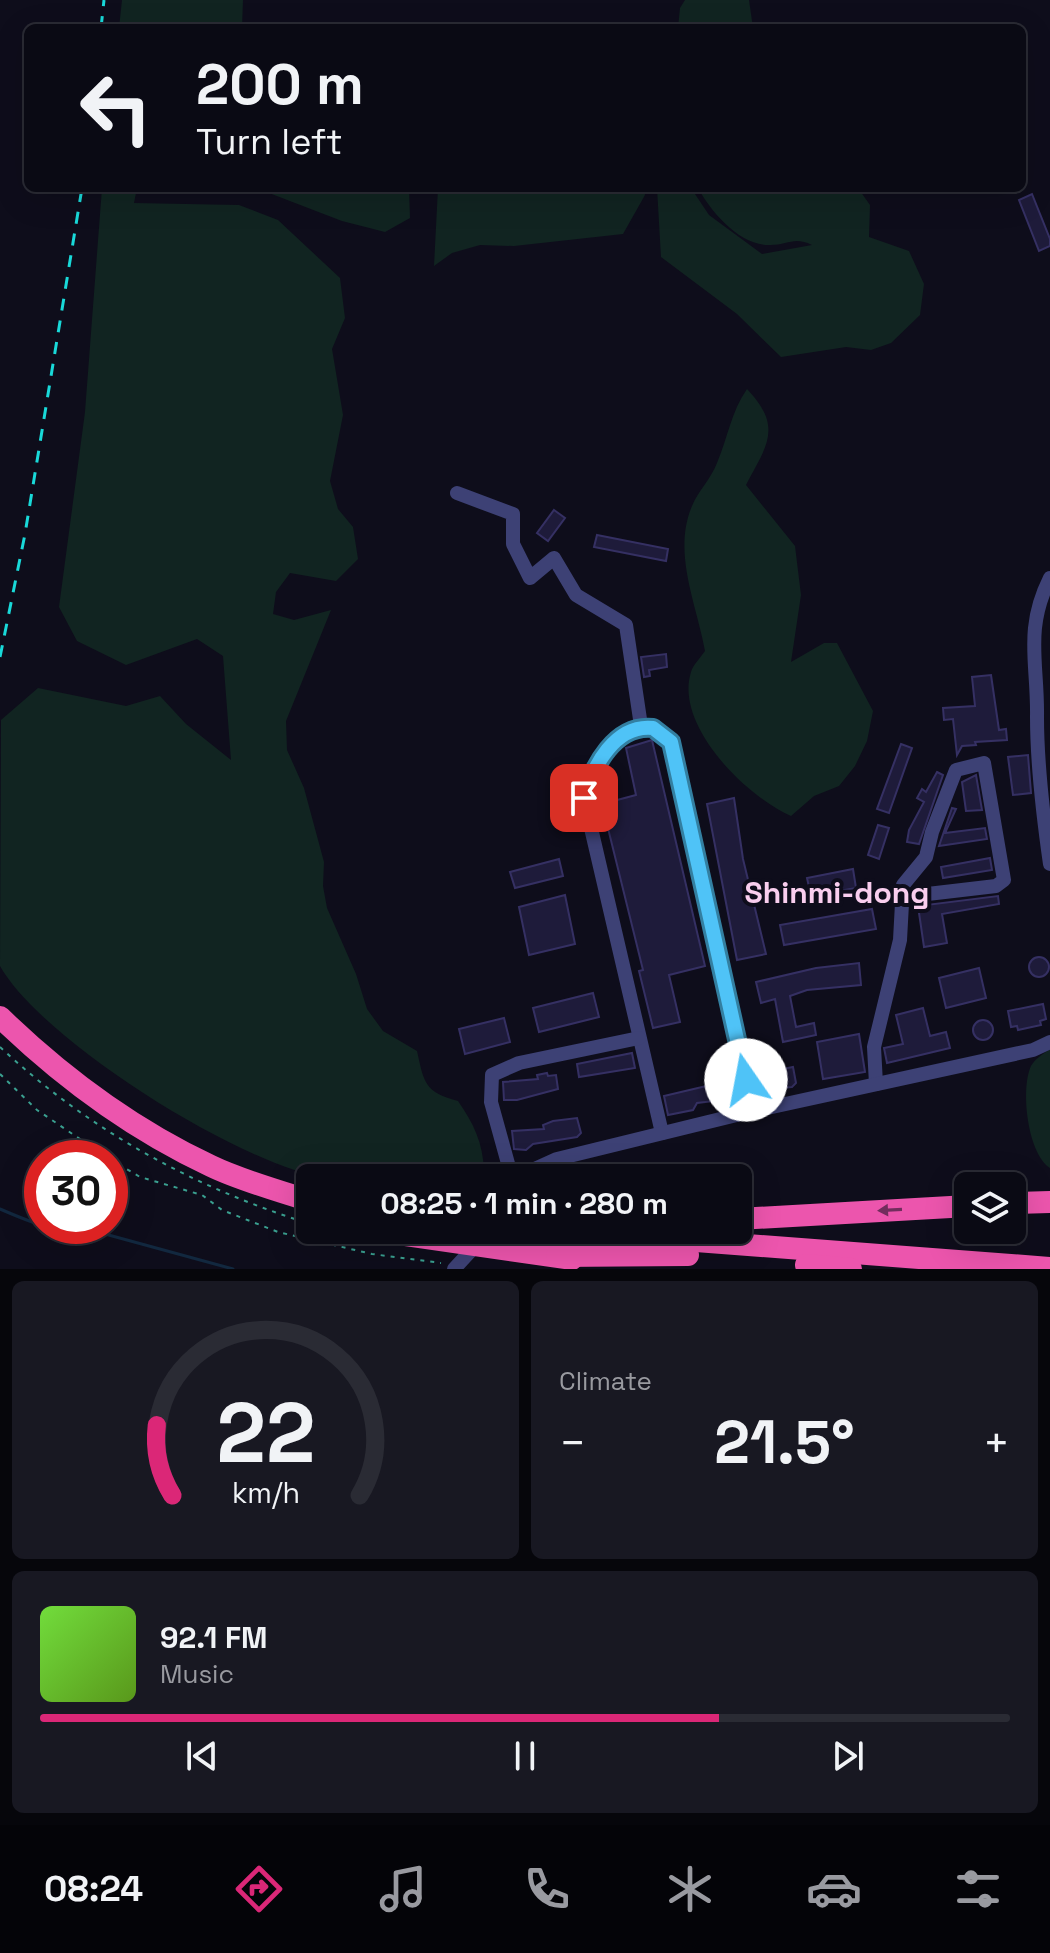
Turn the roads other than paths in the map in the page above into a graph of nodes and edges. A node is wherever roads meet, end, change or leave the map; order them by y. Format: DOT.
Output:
graph roads {
  1 [pos="457,493"];
  2 [pos="1050,578"];
  3 [pos="641,726"];
  4 [pos="1050,864"];
  5 [pos="902,897"];
  6 [pos="0,1017"];
  7 [pos="0,1034"];
  8 [pos="639,1038"];
  9 [pos="1050,1042"];
  10 [pos="876,1084"];
  11 [pos="753,1111"];
  12 [pos="662,1133"];
  13 [pos="510,1164"];
  14 [pos="546,1164"];
  15 [pos="296,1196"];
  16 [pos="1050,1202"];
  17 [pos="1026,1203"];
  18 [pos="954,1207"];
  19 [pos="296,1209"];
  20 [pos="752,1218"];
  21 [pos="477,1244"];
  22 [pos="510,1244"];
  23 [pos="735,1244"];
  24 [pos="557,1256"];
  25 [pos="457,1267"];
  26 [pos="1050,1268"];
  27 [pos="617,1269"];
  28 [pos="851,1269"];
  1 -- 3 [label="street"];
  2 -- 4 [label="street"];
  3 -- 8 [label="street"];
  3 -- 11 [label="street"];
  5 -- 5 [label="street"];
  5 -- 10 [label="street"];
  6 -- 15 [label="highway"];
  7 -- 19 [label="highway"];
  8 -- 12 [label="street"];
  8 -- 13 [label="street"];
  9 -- 10 [label="street"];
  10 -- 11 [label="street"];
  11 -- 12 [label="street"];
  12 -- 14 [label="street"];
  16 -- 17 [label="highway"];
  18 -- 20 [label="highway, one-way"];
  21 -- 25 [label="street"];
  22 -- 24 [label="highway"];
  23 -- 26 [label="highway"];
  24 -- 27 [label="highway"];
  24 -- 28 [label="highway"];
}
